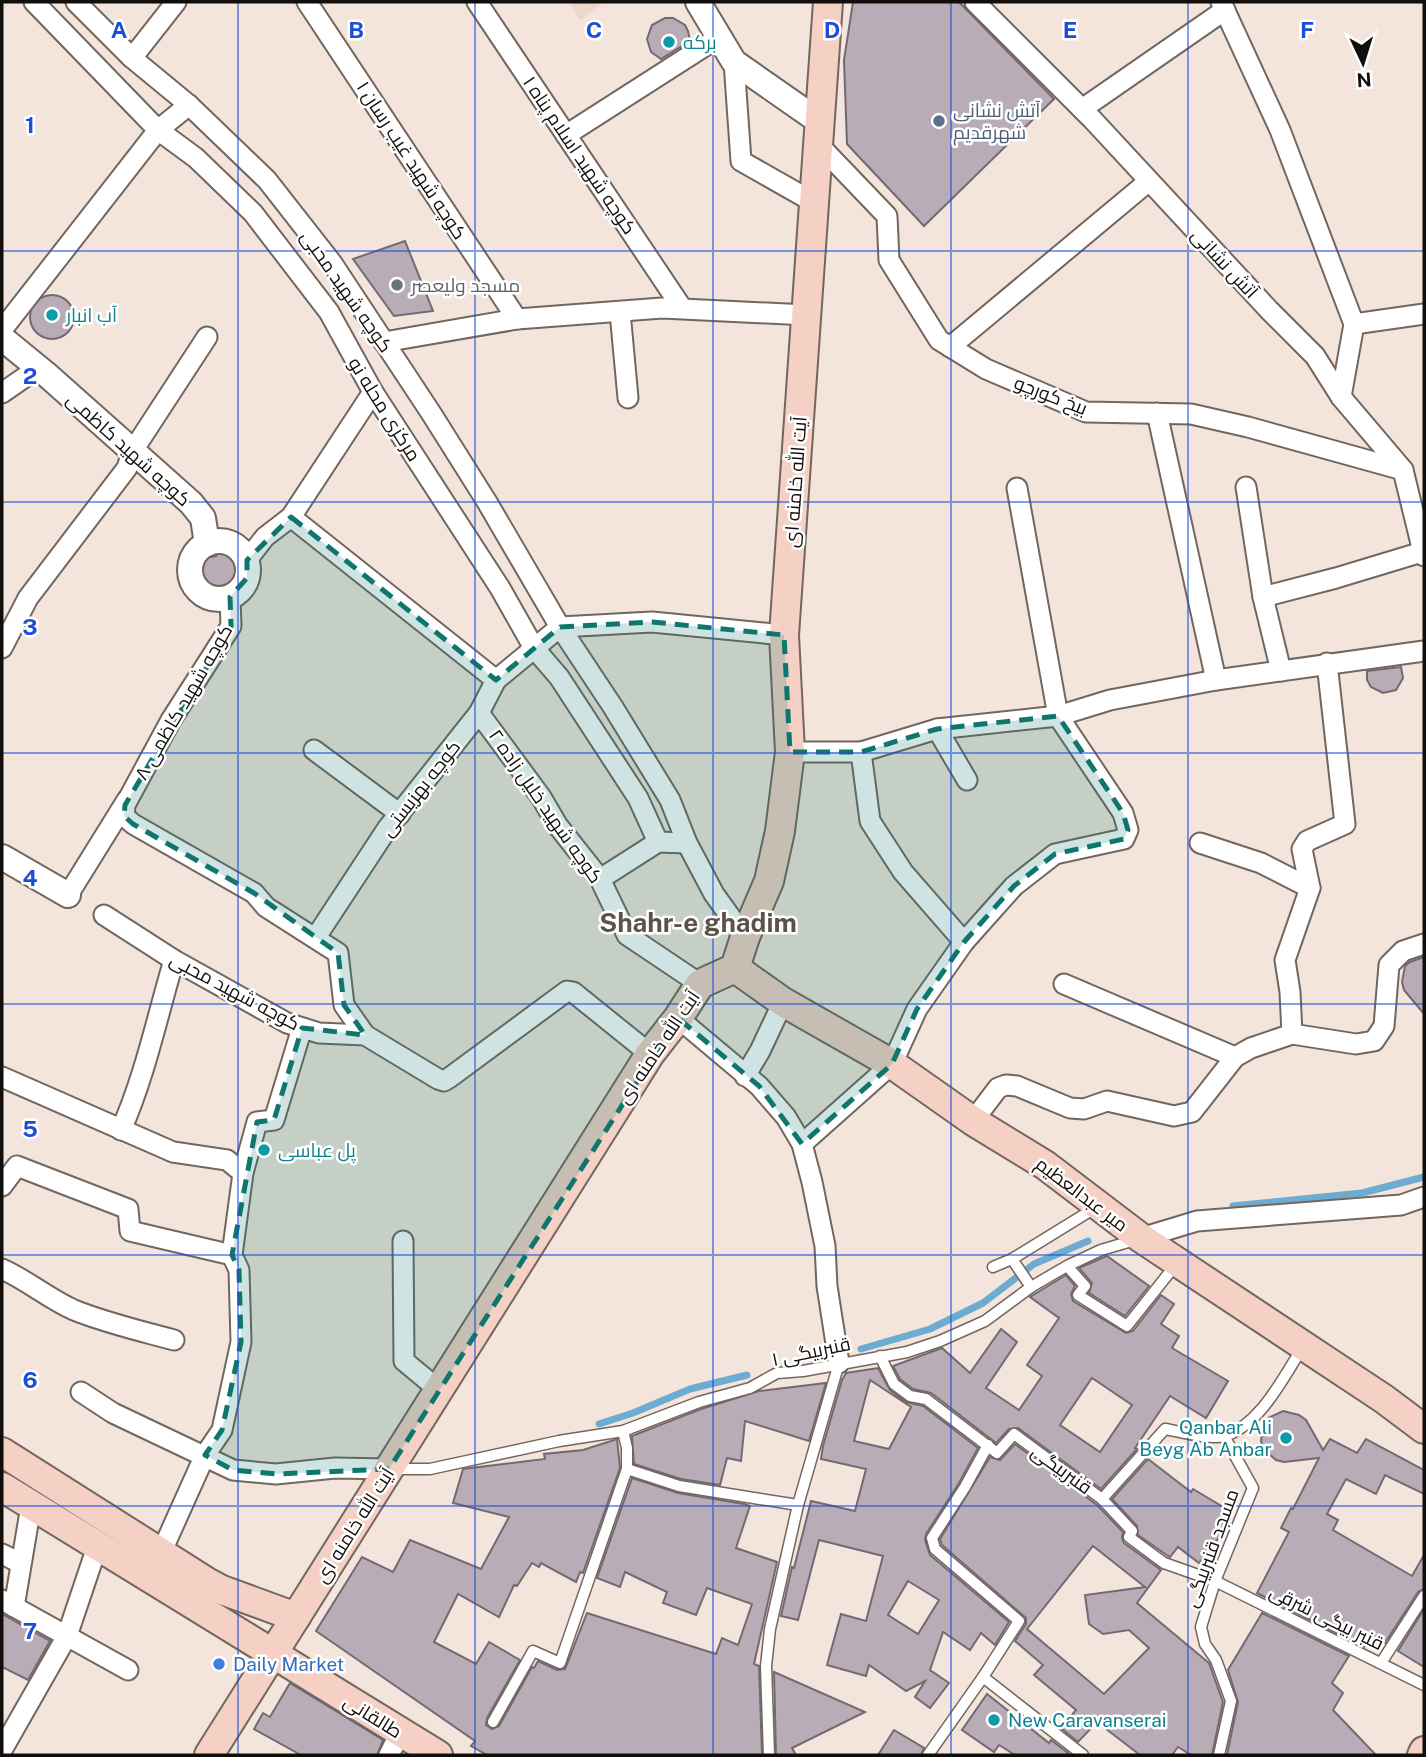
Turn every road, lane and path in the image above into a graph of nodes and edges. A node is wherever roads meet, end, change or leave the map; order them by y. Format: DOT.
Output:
graph roads {
  1 [pos="34,2"];
  2 [pos="76,2"];
  3 [pos="176,2"];
  4 [pos="307,2"];
  5 [pos="477,2"];
  6 [pos="698,2"];
  7 [pos="828,2"];
  8 [pos="978,3"];
  9 [pos="1223,6"];
  10 [pos="719,37"];
  11 [pos="132,58"];
  12 [pos="734,62"];
  13 [pos="189,105"];
  14 [pos="1082,109"];
  15 [pos="158,130"];
  16 [pos="819,134"];
  17 [pos="566,135"];
  18 [pos="1149,181"];
  19 [pos="815,203"];
  20 [pos="682,308"];
  21 [pos="620,312"];
  22 [pos="1424,314"];
  23 [pos="807,315"];
  24 [pos="517,319"];
  25 [pos="1354,324"];
  26 [pos="2,330"];
  27 [pos="206,337"];
  28 [pos="2,338"];
  29 [pos="384,342"];
  30 [pos="950,347"];
  31 [pos="38,368"];
  32 [pos="373,392"];
  33 [pos="2,393"];
  34 [pos="1341,397"];
  35 [pos="628,398"];
  36 [pos="1157,413"];
  37 [pos="132,452"];
  38 [pos="1403,470"];
  39 [pos="1246,487"];
  40 [pos="1017,488"];
  41 [pos="1417,496"];
  42 [pos="291,517"];
  43 [pos="208,544"];
  44 [pos="1423,554"];
  45 [pos="247,560"];
  46 [pos="230,597"];
  47 [pos="1263,597"];
  48 [pos="560,628"];
  49 [pos="784,635"];
  50 [pos="2,648"];
  51 [pos="534,648"];
  52 [pos="1424,651"];
  53 [pos="1327,663"];
  54 [pos="1281,670"];
  55 [pos="496,680"];
  56 [pos="1216,680"];
  57 [pos="479,713"];
  58 [pos="1058,716"];
  59 [pos="937,729"];
  60 [pos="314,750"];
  61 [pos="790,752"];
  62 [pos="861,752"];
  63 [pos="967,780"];
  64 [pos="127,802"];
  65 [pos="400,814"];
  66 [pos="659,842"];
  67 [pos="687,843"];
  68 [pos="1200,843"];
  69 [pos="2,857"];
  70 [pos="600,879"];
  71 [pos="1310,888"];
  72 [pos="68,895"];
  73 [pos="104,915"];
  74 [pos="316,937"];
  75 [pos="745,937"];
  76 [pos="964,942"];
  77 [pos="1424,944"];
  78 [pos="174,960"];
  79 [pos="735,968"];
  80 [pos="1064,984"];
  81 [pos="700,985"];
  82 [pos="783,1002"];
  83 [pos="678,1018"];
  84 [pos="302,1028"];
  85 [pos="1292,1034"];
  86 [pos="365,1035"];
  87 [pos="650,1054"];
  88 [pos="1235,1057"];
  89 [pos="892,1064"];
  90 [pos="745,1076"];
  91 [pos="2,1077"];
  92 [pos="973,1121"];
  93 [pos="121,1130"];
  94 [pos="802,1144"];
  95 [pos="243,1173"];
  96 [pos="2,1186"];
  97 [pos="1424,1197"];
  98 [pos="1098,1206"];
  99 [pos="1141,1238"];
  100 [pos="403,1241"];
  101 [pos="232,1255"];
  102 [pos="1012,1259"];
  103 [pos="1178,1263"];
  104 [pos="1067,1266"];
  105 [pos="993,1267"];
  106 [pos="2,1269"];
  107 [pos="1031,1287"];
  108 [pos="174,1340"];
  109 [pos="1304,1346"];
  110 [pos="880,1356"];
  111 [pos="839,1363"];
  112 [pos="439,1390"];
  113 [pos="80,1392"];
  114 [pos="1424,1429"];
  115 [pos="623,1431"];
  116 [pos="1224,1436"];
  117 [pos="989,1445"];
  118 [pos="2,1452"];
  119 [pos="205,1455"];
  120 [pos="389,1469"];
  121 [pos="627,1469"];
  122 [pos="2,1487"];
  123 [pos="1102,1499"];
  124 [pos="799,1505"];
  125 [pos="31,1506"];
  126 [pos="97,1547"];
  127 [pos="161,1553"];
  128 [pos="2,1555"];
  129 [pos="20,1563"];
  130 [pos="1215,1581"];
  131 [pos="1424,1596"];
  132 [pos="216,1602"];
  133 [pos="8,1604"];
  134 [pos="296,1617"];
  135 [pos="67,1636"];
  136 [pos="274,1652"];
  137 [pos="1381,1663"];
  138 [pos="128,1670"];
  139 [pos="983,1677"];
  140 [pos="1424,1685"];
  141 [pos="493,1722"];
  142 [pos="394,1744"];
  143 [pos="2,1749"];
  144 [pos="1424,1751"];
  145 [pos="209,1755"];
  146 [pos="438,1755"];
  147 [pos="769,1755"];
  148 [pos="928,1755"];
  149 [pos="1083,1755"];
  150 [pos="1219,1755"];
  151 [pos="1422,1755"];
  1 -- 15 [label="street, مرکزی محله نو"];
  2 -- 11 [label="street, کوچه شهید محبی"];
  3 -- 11 [label="street"];
  4 -- 24 [label="street, کوچه شهید غیب رسان ۱"];
  5 -- 17 [label="street, کوچه شهید اسلام پناه ۱"];
  6 -- 10 [label="street"];
  7 -- 16 [label="main road, آیت الله خامنه ای"];
  8 -- 14 [label="street, آتش نشانی"];
  9 -- 14 [label="street"];
  9 -- 25 [label="street"];
  10 -- 12 [label="street"];
  10 -- 17 [label="street"];
  11 -- 13 [label="street, کوچه شهید محبی"];
  12 -- 16 [label="street"];
  12 -- 19 [label="street"];
  13 -- 15 [label="street"];
  13 -- 29 [label="street, کوچه شهید محبی"];
  14 -- 18 [label="street, آتش نشانی"];
  15 -- 26 [label="street"];
  15 -- 32 [label="street, مرکزی محله نو"];
  16 -- 19 [label="main road, آیت الله خامنه ای"];
  16 -- 30 [label="street, بیخ کورچو"];
  17 -- 20 [label="street, کوچه شهید اسلام پناه ۱"];
  18 -- 30 [label="street"];
  18 -- 34 [label="street, آتش نشانی"];
  19 -- 23 [label="main road, آیت الله خامنه ای"];
  20 -- 21 [label="street"];
  20 -- 23 [label="street"];
  21 -- 24 [label="street"];
  21 -- 35 [label="street"];
  22 -- 25 [label="street"];
  23 -- 49 [label="main road, آیت الله خامنه ای"];
  24 -- 29 [label="street"];
  25 -- 34 [label="street"];
  27 -- 37 [label="street"];
  28 -- 31 [label="street, کوچه شهید کاظمی"];
  29 -- 48 [label="street, کوچه شهید محبی"];
  30 -- 36 [label="street, بیخ کورچو"];
  31 -- 33 [label="street"];
  31 -- 37 [label="street, کوچه شهید کاظمی"];
  32 -- 42 [label="street"];
  32 -- 51 [label="street, مرکزی محله نو"];
  34 -- 38 [label="street, آتش نشانی"];
  36 -- 38 [label="street, بیخ کورچو"];
  36 -- 56 [label="street"];
  37 -- 43 [label="street, کوچه شهید کاظمی"];
  37 -- 50 [label="street"];
  38 -- 41 [label="street, آتش نشانی"];
  39 -- 47 [label="street"];
  40 -- 58 [label="street"];
  41 -- 44 [label="street, آتش نشانی"];
  42 -- 45 [label="street"];
  42 -- 55 [label="street"];
  43 -- 45 [label="street"];
  43 -- 46 [label="street"];
  44 -- 47 [label="street"];
  45 -- 46 [label="street"];
  46 -- 64 [label="street, کوچه شهید کاظمی ۸"];
  47 -- 54 [label="street"];
  48 -- 49 [label="street"];
  48 -- 51 [label="street, کوچه بهزیستی"];
  48 -- 67 [label="street"];
  49 -- 61 [label="main road, آیت الله خامنه ای"];
  51 -- 55 [label="street, کوچه بهزیستی"];
  51 -- 66 [label="street, مرکزی محله نو"];
  52 -- 53 [label="street"];
  53 -- 54 [label="street"];
  53 -- 71 [label="street"];
  54 -- 56 [label="street"];
  55 -- 57 [label="street, کوچه بهزیستی"];
  56 -- 58 [label="street"];
  57 -- 65 [label="street, کوچه بهزیستی"];
  57 -- 70 [label="street, کوچه شهید خلیل زاده ۲"];
  58 -- 59 [label="street"];
  58 -- 76 [label="street"];
  59 -- 62 [label="street"];
  59 -- 63 [label="street"];
  60 -- 65 [label="street"];
  61 -- 62 [label="street"];
  61 -- 75 [label="main road, آیت الله خامنه ای"];
  62 -- 76 [label="street"];
  64 -- 72 [label="street, کوچه شهید کاظمی ۸"];
  64 -- 74 [label="street"];
  65 -- 74 [label="street, کوچه بهزیستی"];
  66 -- 67 [label="street"];
  66 -- 70 [label="street"];
  67 -- 75 [label="street"];
  68 -- 71 [label="street"];
  69 -- 72 [label="street"];
  70 -- 81 [label="street, کوچه شهید خلیل زاده ۲"];
  71 -- 85 [label="street"];
  73 -- 78 [label="street, کوچه شهید محبی"];
  74 -- 86 [label="street"];
  75 -- 79 [label="main road, آیت الله خامنه ای"];
  76 -- 89 [label="street"];
  77 -- 85 [label="street"];
  78 -- 84 [label="street, کوچه شهید محبی"];
  78 -- 93 [label="street"];
  79 -- 81 [label="main road, آیت الله خامنه ای"];
  79 -- 82 [label="main road, میر عبدالعظیم"];
  80 -- 88 [label="street"];
  81 -- 83 [label="main road, آیت الله خامنه ای"];
  82 -- 89 [label="main road, میر عبدالعظیم"];
  82 -- 90 [label="street"];
  83 -- 87 [label="main road, آیت الله خامنه ای"];
  83 -- 90 [label="street"];
  84 -- 86 [label="street, کوچه شهید محبی"];
  84 -- 95 [label="street"];
  85 -- 88 [label="street"];
  86 -- 87 [label="street, کوچه شهید محبی"];
  87 -- 112 [label="main road, آیت الله خامنه ای"];
  88 -- 92 [label="street"];
  89 -- 92 [label="main road, میر عبدالعظیم"];
  89 -- 94 [label="street"];
  90 -- 94 [label="street"];
  91 -- 93 [label="street"];
  92 -- 98 [label="main road, میر عبدالعظیم"];
  93 -- 95 [label="street"];
  94 -- 111 [label="street"];
  95 -- 101 [label="street"];
  96 -- 101 [label="street"];
  97 -- 99 [label="street"];
  98 -- 99 [label="main road, میر عبدالعظیم"];
  98 -- 102 [label="lane"];
  99 -- 103 [label="main road, میر عبدالعظیم"];
  99 -- 104 [label="lane, قنبربیگی ۱"];
  100 -- 112 [label="street"];
  101 -- 119 [label="street"];
  102 -- 105 [label="lane"];
  102 -- 107 [label="lane"];
  103 -- 104 [label="lane"];
  103 -- 109 [label="main road, میر عبدالعظیم"];
  104 -- 107 [label="lane, قنبربیگی ۱"];
  106 -- 108 [label="street"];
  107 -- 110 [label="lane, قنبربیگی ۱"];
  109 -- 114 [label="main road, میر عبدالعظیم"];
  109 -- 116 [label="lane"];
  110 -- 111 [label="lane, قنبربیگی ۱"];
  110 -- 117 [label="lane"];
  111 -- 115 [label="lane, قنبربیگی ۱"];
  111 -- 124 [label="lane"];
  112 -- 120 [label="main road, آیت الله خامنه ای"];
  113 -- 119 [label="street"];
  115 -- 120 [label="lane, قنبربیگی ۱"];
  115 -- 121 [label="lane"];
  116 -- 123 [label="lane, قنبربیگی"];
  116 -- 130 [label="lane, مسجد قنبربیگی"];
  117 -- 123 [label="lane, قنبربیگی"];
  117 -- 139 [label="lane"];
  118 -- 127 [label="main road"];
  119 -- 120 [label="street"];
  119 -- 127 [label="street"];
  120 -- 134 [label="main road, آیت الله خامنه ای"];
  121 -- 124 [label="lane"];
  121 -- 141 [label="lane"];
  122 -- 125 [label="main road"];
  123 -- 130 [label="lane, قنبر بیگی شرقی"];
  124 -- 147 [label="lane"];
  125 -- 126 [label="main road"];
  125 -- 129 [label="street"];
  126 -- 132 [label="main road"];
  126 -- 135 [label="street"];
  127 -- 132 [label="main road"];
  128 -- 129 [label="street"];
  129 -- 133 [label="street"];
  130 -- 137 [label="lane, قنبر بیگی شرقی"];
  130 -- 150 [label="lane, مسجد قنبربیگی"];
  131 -- 137 [label="lane"];
  132 -- 134 [label="main road"];
  132 -- 136 [label="main road, طالقانی"];
  133 -- 135 [label="street"];
  134 -- 136 [label="main road, آیت الله خامنه ای"];
  135 -- 138 [label="street"];
  135 -- 143 [label="street"];
  136 -- 142 [label="main road, طالقانی"];
  136 -- 145 [label="main road, آیت الله خامنه ای"];
  137 -- 140 [label="lane, قنبر بیگی شرقی"];
  139 -- 148 [label="lane"];
  139 -- 149 [label="lane"];
  142 -- 146 [label="main road, طالقانی"];
  144 -- 151 [label="main road"];
}
